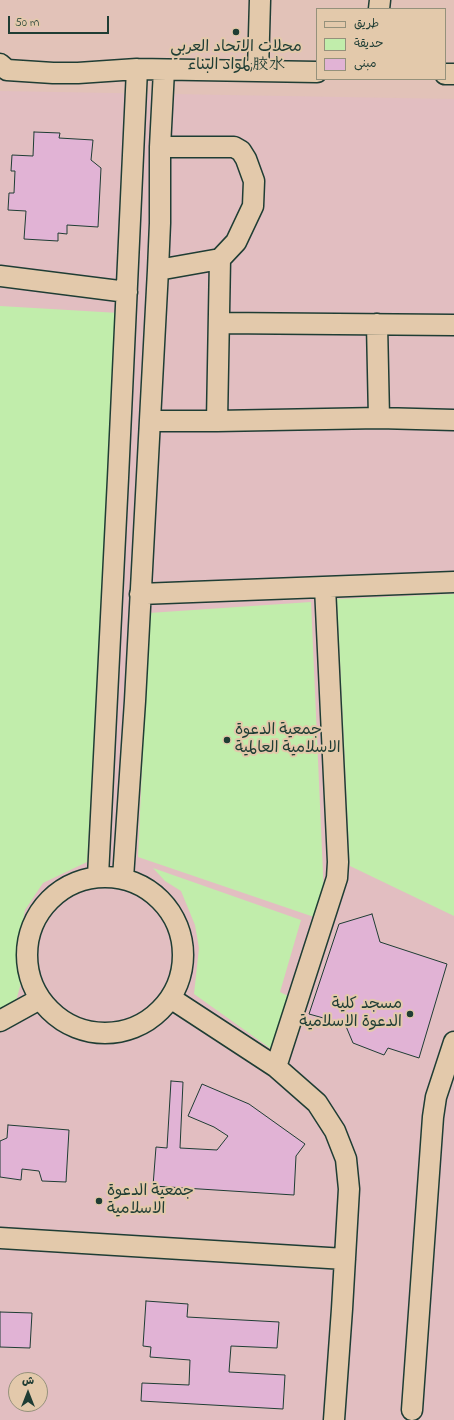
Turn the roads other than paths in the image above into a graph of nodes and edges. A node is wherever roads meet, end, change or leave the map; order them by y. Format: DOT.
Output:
graph roads {
  1 [pos="260,0"];
  2 [pos="2,68"];
  3 [pos="137,69"];
  4 [pos="164,70"];
  5 [pos="258,71"];
  6 [pos="316,72"];
  7 [pos="160,147"];
  8 [pos="220,259"];
  9 [pos="158,270"];
  10 [pos="0,276"];
  11 [pos="127,292"];
  12 [pos="219,323"];
  13 [pos="377,324"];
  14 [pos="454,325"];
  15 [pos="379,418"];
  16 [pos="454,420"];
  17 [pos="150,421"];
  18 [pos="217,421"];
  19 [pos="454,582"];
  20 [pos="325,587"];
  21 [pos="140,594"];
  22 [pos="98,876"];
  23 [pos="123,878"];
  24 [pos="172,999"];
  25 [pos="38,1000"];
  26 [pos="0,1021"];
  27 [pos="454,1042"];
  28 [pos="276,1067"];
  29 [pos="0,1238"];
  30 [pos="345,1260"];
  31 [pos="412,1410"];
  32 [pos="334,1420"];
  1 -- 5 [label="street"];
  2 -- 3 [label="street"];
  3 -- 4 [label="street"];
  3 -- 11 [label="street"];
  4 -- 5 [label="street"];
  4 -- 7 [label="street"];
  5 -- 6 [label="street"];
  7 -- 8 [label="street"];
  7 -- 9 [label="street"];
  8 -- 9 [label="street"];
  8 -- 12 [label="street"];
  9 -- 17 [label="street"];
  10 -- 11 [label="street"];
  11 -- 22 [label="street"];
  12 -- 13 [label="street"];
  12 -- 18 [label="street"];
  13 -- 14 [label="street"];
  13 -- 15 [label="street"];
  15 -- 16 [label="street"];
  15 -- 18 [label="street"];
  17 -- 18 [label="street"];
  17 -- 21 [label="street"];
  19 -- 20 [label="street"];
  20 -- 21 [label="street"];
  20 -- 28 [label="street"];
  21 -- 23 [label="street"];
  22 -- 23 [label="street"];
  22 -- 25 [label="street"];
  23 -- 24 [label="street"];
  24 -- 25 [label="street"];
  24 -- 28 [label="street"];
  25 -- 26 [label="street"];
  27 -- 31 [label="street"];
  28 -- 30 [label="street"];
  29 -- 30 [label="street"];
  30 -- 32 [label="street"];
}
